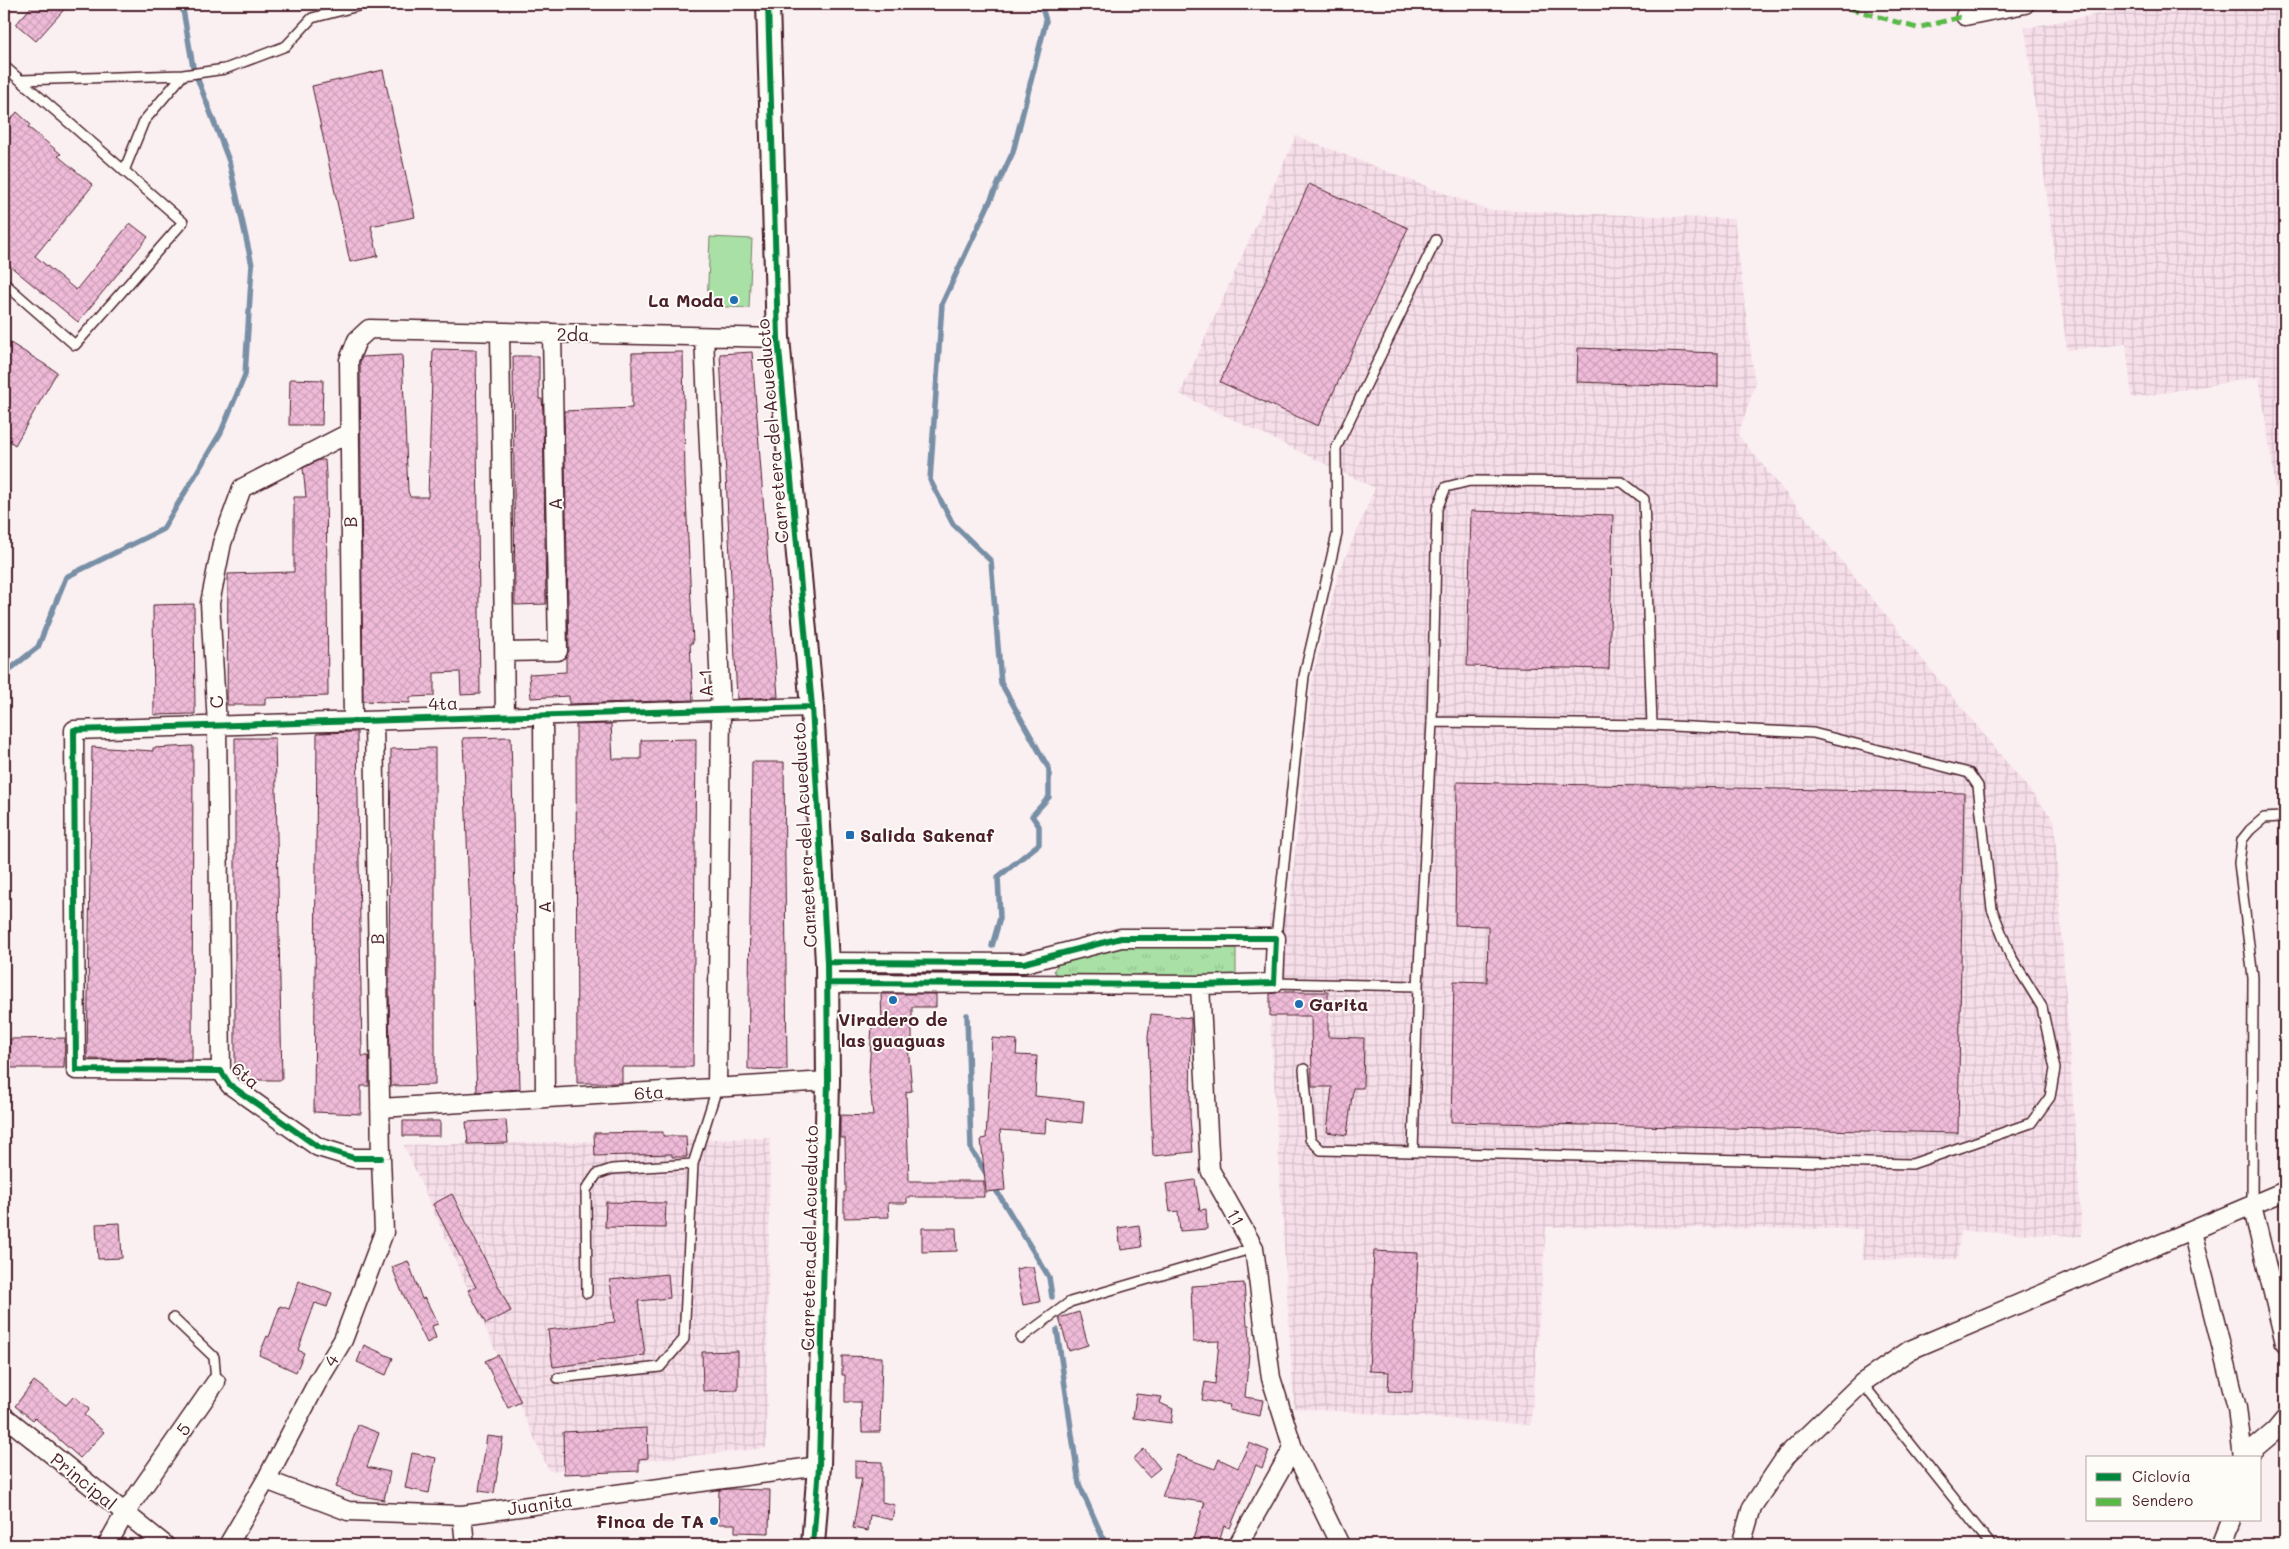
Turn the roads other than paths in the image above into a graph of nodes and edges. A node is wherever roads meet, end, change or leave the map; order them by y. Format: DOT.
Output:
graph roads {
  1 [pos="366,4"];
  2 [pos="768,4"];
  3 [pos="2025,4"];
  4 [pos="1965,16"];
  5 [pos="4,66"];
  6 [pos="183,75"];
  7 [pos="20,80"];
  8 [pos="124,171"];
  9 [pos="1436,240"];
  10 [pos="4,283"];
  11 [pos="369,329"];
  12 [pos="500,332"];
  13 [pos="552,333"];
  14 [pos="704,337"];
  15 [pos="778,338"];
  16 [pos="349,433"];
  17 [pos="504,652"];
  18 [pos="812,707"];
  19 [pos="721,710"];
  20 [pos="543,715"];
  21 [pos="505,716"];
  22 [pos="374,720"];
  23 [pos="353,721"];
  24 [pos="1432,722"];
  25 [pos="218,725"];
  26 [pos="1652,725"];
  27 [pos="2285,820"];
  28 [pos="1276,938"];
  29 [pos="827,973"];
  30 [pos="1274,983"];
  31 [pos="1200,985"];
  32 [pos="1418,986"];
  33 [pos="1304,1069"];
  34 [pos="76,1070"];
  35 [pos="221,1072"];
  36 [pos="828,1081"];
  37 [pos="717,1088"];
  38 [pos="545,1098"];
  39 [pos="380,1108"];
  40 [pos="1413,1152"];
  41 [pos="381,1158"];
  42 [pos="694,1164"];
  43 [pos="2285,1191"];
  44 [pos="2252,1205"];
  45 [pos="2192,1231"];
  46 [pos="1254,1248"];
  47 [pos="587,1293"];
  48 [pos="173,1318"];
  49 [pos="1021,1338"];
  50 [pos="2285,1343"];
  51 [pos="558,1378"];
  52 [pos="216,1382"];
  53 [pos="1862,1383"];
  54 [pos="4,1416"];
  55 [pos="2285,1419"];
  56 [pos="1293,1448"];
  57 [pos="2244,1456"];
  58 [pos="2246,1456"];
  59 [pos="818,1466"];
  60 [pos="266,1480"];
  61 [pos="124,1513"];
  62 [pos="462,1515"];
  63 [pos="2230,1522"];
  64 [pos="812,1544"];
  65 [pos="107,1545"];
  66 [pos="165,1545"];
  67 [pos="228,1545"];
  68 [pos="465,1545"];
  69 [pos="1238,1545"];
  70 [pos="1340,1545"];
  71 [pos="1741,1545"];
  72 [pos="1991,1545"];
  73 [pos="2221,1545"];
  1 -- 6 [label="lane"];
  2 -- 15 [label="street, Carretera del Acueducto"];
  3 -- 4 [label="street"];
  5 -- 7 [label="lane"];
  6 -- 7 [label="lane"];
  6 -- 8 [label="lane"];
  7 -- 8 [label="lane"];
  8 -- 10 [label="lane"];
  9 -- 28 [label="lane"];
  11 -- 12 [label="street, 2da"];
  11 -- 16 [label="street, B"];
  12 -- 13 [label="street, 2da"];
  12 -- 17 [label="street"];
  13 -- 14 [label="street, 2da"];
  13 -- 17 [label="street, A"];
  14 -- 15 [label="street, 2da"];
  14 -- 19 [label="street, A-1"];
  15 -- 18 [label="street, Carretera del Acueducto"];
  16 -- 23 [label="street, B"];
  16 -- 25 [label="street, C"];
  17 -- 21 [label="street"];
  18 -- 19 [label="street, 4ta"];
  18 -- 29 [label="street, Carretera del Acueducto"];
  19 -- 20 [label="street, 4ta"];
  19 -- 37 [label="street, A-1"];
  20 -- 21 [label="street, 4ta"];
  20 -- 38 [label="street, A"];
  21 -- 22 [label="street, 4ta"];
  22 -- 23 [label="street, 4ta"];
  22 -- 39 [label="street, B"];
  23 -- 25 [label="street, 4ta"];
  24 -- 26 [label="lane"];
  24 -- 26 [label="lane"];
  24 -- 32 [label="lane"];
  25 -- 34 [label="street, 4ta"];
  25 -- 35 [label="street, C"];
  26 -- 40 [label="lane"];
  27 -- 44 [label="lane"];
  28 -- 29 [label="street"];
  28 -- 30 [label="street"];
  29 -- 31 [label="street"];
  29 -- 36 [label="street, Carretera del Acueducto"];
  30 -- 31 [label="street"];
  30 -- 32 [label="lane"];
  31 -- 46 [label="street, 11"];
  32 -- 40 [label="lane"];
  33 -- 40 [label="lane"];
  34 -- 35 [label="street, 6ta"];
  35 -- 41 [label="street, 6ta"];
  36 -- 37 [label="street, 6ta"];
  36 -- 59 [label="street, Carretera del Acueducto"];
  37 -- 38 [label="street, 6ta"];
  37 -- 42 [label="lane"];
  38 -- 39 [label="street, 6ta"];
  39 -- 41 [label="street, B"];
  41 -- 60 [label="street, 4"];
  42 -- 47 [label="lane"];
  42 -- 51 [label="lane"];
  43 -- 44 [label="street"];
  44 -- 45 [label="street"];
  44 -- 50 [label="street"];
  45 -- 53 [label="street"];
  45 -- 57 [label="street"];
  46 -- 49 [label="lane"];
  46 -- 56 [label="street, 11"];
  48 -- 52 [label="lane, 5"];
  52 -- 61 [label="street, 5"];
  53 -- 71 [label="street"];
  53 -- 72 [label="lane"];
  54 -- 61 [label="street, Principal"];
  55 -- 58 [label="street"];
  56 -- 69 [label="street"];
  56 -- 70 [label="street, 11"];
  59 -- 62 [label="street, Juanita"];
  59 -- 64 [label="street, Carretera del Acueducto"];
  60 -- 62 [label="street, Juanita"];
  60 -- 67 [label="street, 4"];
  61 -- 65 [label="street, 5"];
  61 -- 66 [label="street, Principal"];
  62 -- 68 [label="street"];
  63 -- 73 [label="street"];
}
